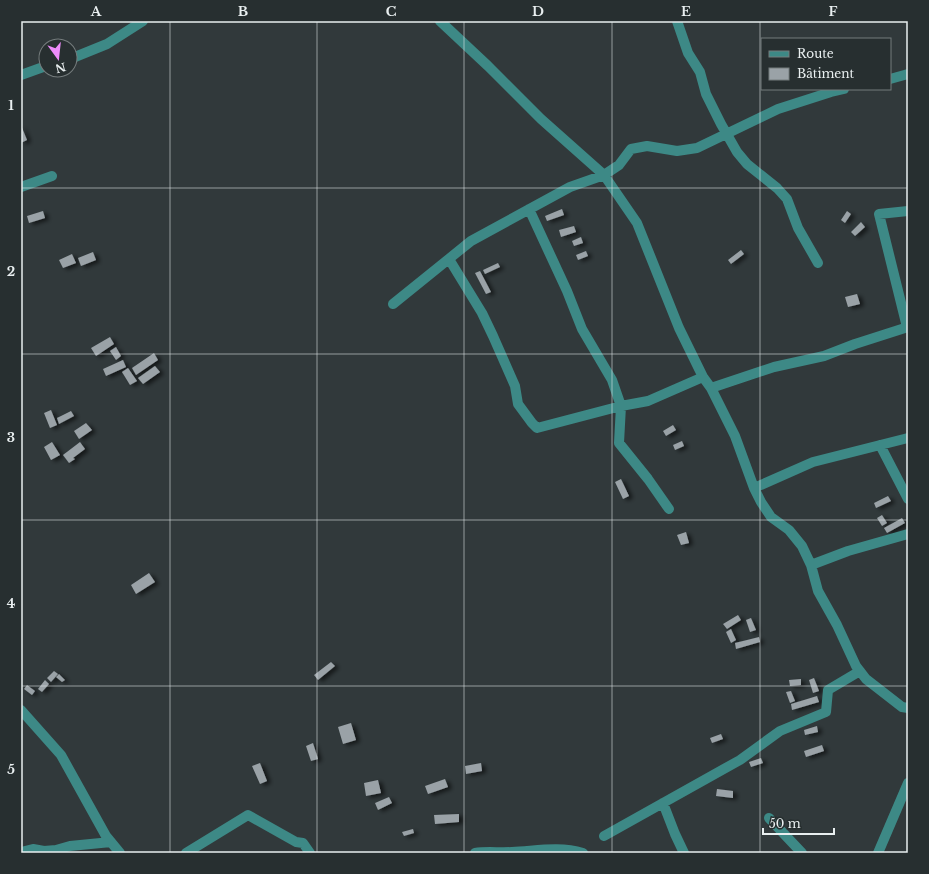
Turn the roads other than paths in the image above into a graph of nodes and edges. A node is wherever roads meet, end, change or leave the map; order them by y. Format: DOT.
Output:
graph roads {
  1 [pos="143,21"];
  2 [pos="440,21"];
  3 [pos="677,21"];
  4 [pos="78,56"];
  5 [pos="38,69"];
  6 [pos="908,74"];
  7 [pos="21,75"];
  8 [pos="891,79"];
  9 [pos="840,90"];
  10 [pos="726,133"];
  11 [pos="604,175"];
  12 [pos="52,176"];
  13 [pos="21,187"];
  14 [pos="529,209"];
  15 [pos="908,211"];
  16 [pos="448,258"];
  17 [pos="818,263"];
  18 [pos="393,304"];
  19 [pos="907,327"];
  20 [pos="704,377"];
  21 [pos="712,388"];
  22 [pos="621,406"];
  23 [pos="908,438"];
  24 [pos="880,445"];
  25 [pos="754,488"];
  26 [pos="908,499"];
  27 [pos="669,509"];
  28 [pos="908,534"];
  29 [pos="811,565"];
  30 [pos="860,671"];
  31 [pos="908,708"];
  32 [pos="21,710"];
  33 [pos="908,784"];
  34 [pos="663,803"];
  35 [pos="769,818"];
  36 [pos="604,836"];
  37 [pos="111,842"];
  38 [pos="21,852"];
  39 [pos="120,853"];
  40 [pos="186,853"];
  41 [pos="310,853"];
  42 [pos="475,853"];
  43 [pos="583,853"];
  44 [pos="684,853"];
  45 [pos="802,853"];
  46 [pos="878,853"];
  1 -- 4 [label="street"];
  2 -- 11 [label="street"];
  3 -- 10 [label="street"];
  5 -- 7 [label="street"];
  6 -- 8 [label="street"];
  9 -- 10 [label="street"];
  10 -- 11 [label="street"];
  10 -- 17 [label="street"];
  11 -- 14 [label="street"];
  11 -- 20 [label="street"];
  12 -- 13 [label="street"];
  14 -- 16 [label="street"];
  14 -- 22 [label="street"];
  15 -- 19 [label="street"];
  16 -- 18 [label="street"];
  16 -- 22 [label="street"];
  19 -- 21 [label="street"];
  20 -- 21 [label="street"];
  20 -- 22 [label="street"];
  21 -- 25 [label="street"];
  22 -- 27 [label="street"];
  23 -- 24 [label="street"];
  24 -- 25 [label="street"];
  24 -- 26 [label="street"];
  25 -- 29 [label="street"];
  28 -- 29 [label="street"];
  29 -- 30 [label="street"];
  30 -- 31 [label="street"];
  30 -- 34 [label="street"];
  32 -- 37 [label="street"];
  33 -- 46 [label="street"];
  34 -- 36 [label="street"];
  34 -- 44 [label="street"];
  35 -- 45 [label="street"];
  37 -- 38 [label="street"];
  37 -- 39 [label="street"];
  40 -- 41 [label="street"];
  42 -- 43 [label="street"];
}
